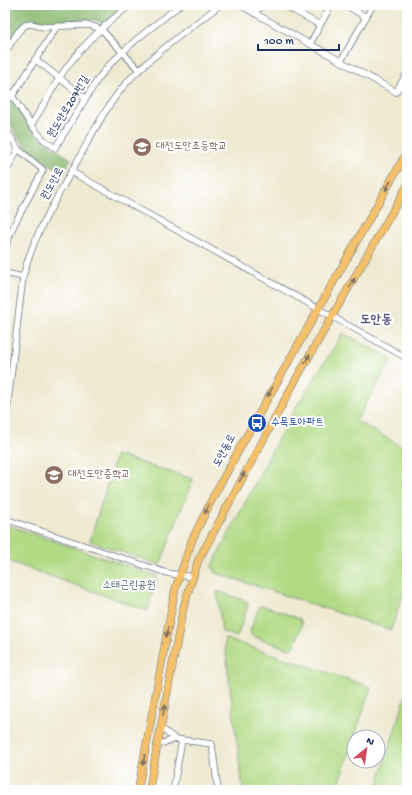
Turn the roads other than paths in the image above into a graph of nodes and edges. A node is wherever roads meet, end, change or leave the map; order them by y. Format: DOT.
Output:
graph roads {
  1 [pos="131,5"];
  2 [pos="180,5"];
  3 [pos="220,5"];
  4 [pos="240,5"];
  5 [pos="263,5"];
  6 [pos="284,5"];
  7 [pos="331,5"];
  8 [pos="345,5"];
  9 [pos="373,5"];
  10 [pos="254,13"];
  11 [pos="366,17"];
  12 [pos="320,25"];
  13 [pos="57,26"];
  14 [pos="101,29"];
  15 [pos="310,44"];
  16 [pos="122,52"];
  17 [pos="5,53"];
  18 [pos="35,59"];
  19 [pos="341,61"];
  20 [pos="139,70"];
  21 [pos="407,73"];
  22 [pos="59,79"];
  23 [pos="5,85"];
  24 [pos="13,95"];
  25 [pos="86,99"];
  26 [pos="31,125"];
  27 [pos="5,127"];
  28 [pos="18,149"];
  29 [pos="407,152"];
  30 [pos="72,172"];
  31 [pos="5,174"];
  32 [pos="407,186"];
  33 [pos="5,248"];
  34 [pos="5,273"];
  35 [pos="23,277"];
  36 [pos="318,309"];
  37 [pos="332,317"];
  38 [pos="407,358"];
  39 [pos="5,426"];
  40 [pos="5,519"];
  41 [pos="179,575"];
  42 [pos="193,577"];
  43 [pos="160,728"];
  44 [pos="175,739"];
  45 [pos="182,740"];
  46 [pos="157,745"];
  47 [pos="138,790"];
  48 [pos="150,790"];
  49 [pos="174,790"];
  50 [pos="218,790"];
  1 -- 14 [label="street, 원도안로207번길"];
  2 -- 16 [label="street, 원도안로207번길"];
  3 -- 20 [label="street, 원도안로"];
  4 -- 10 [label="street"];
  5 -- 10 [label="street"];
  6 -- 12 [label="street"];
  7 -- 12 [label="street"];
  8 -- 11 [label="street"];
  9 -- 11 [label="street"];
  10 -- 15 [label="street"];
  11 -- 19 [label="street"];
  12 -- 15 [label="street"];
  13 -- 14 [label="street"];
  13 -- 17 [label="street"];
  13 -- 18 [label="street"];
  14 -- 16 [label="street"];
  14 -- 22 [label="street, 원도안로207번길"];
  15 -- 19 [label="street"];
  16 -- 20 [label="street"];
  16 -- 25 [label="street, 원도안로207번길"];
  18 -- 22 [label="street"];
  18 -- 24 [label="street"];
  19 -- 21 [label="street"];
  20 -- 30 [label="street, 원도안로"];
  22 -- 25 [label="street"];
  22 -- 26 [label="street, 원도안로207번길"];
  23 -- 24 [label="street, 원도안로207번길"];
  24 -- 26 [label="street, 원도안로207번길"];
  25 -- 26 [label="street, 원도안로207번길"];
  27 -- 28 [label="street"];
  28 -- 31 [label="street"];
  28 -- 33 [label="street"];
  29 -- 36 [label="main road, 도안동로, one-way"];
  30 -- 35 [label="street, 원도안로"];
  30 -- 36 [label="street"];
  37 -- 32 [label="main road, one-way"];
  34 -- 35 [label="street"];
  35 -- 39 [label="street, 원도안로"];
  36 -- 37 [label="street"];
  36 -- 41 [label="main road, 도안동로, one-way"];
  37 -- 38 [label="street"];
  42 -- 37 [label="main road, one-way"];
  40 -- 41 [label="street"];
  41 -- 42 [label="street"];
  41 -- 47 [label="main road, 도안동로, one-way"];
  43 -- 42 [label="main road, one-way"];
  43 -- 44 [label="street"];
  43 -- 46 [label="main road"];
  44 -- 45 [label="street"];
  44 -- 46 [label="street"];
  45 -- 49 [label="street"];
  45 -- 50 [label="street"];
  46 -- 48 [label="main road"];
}
